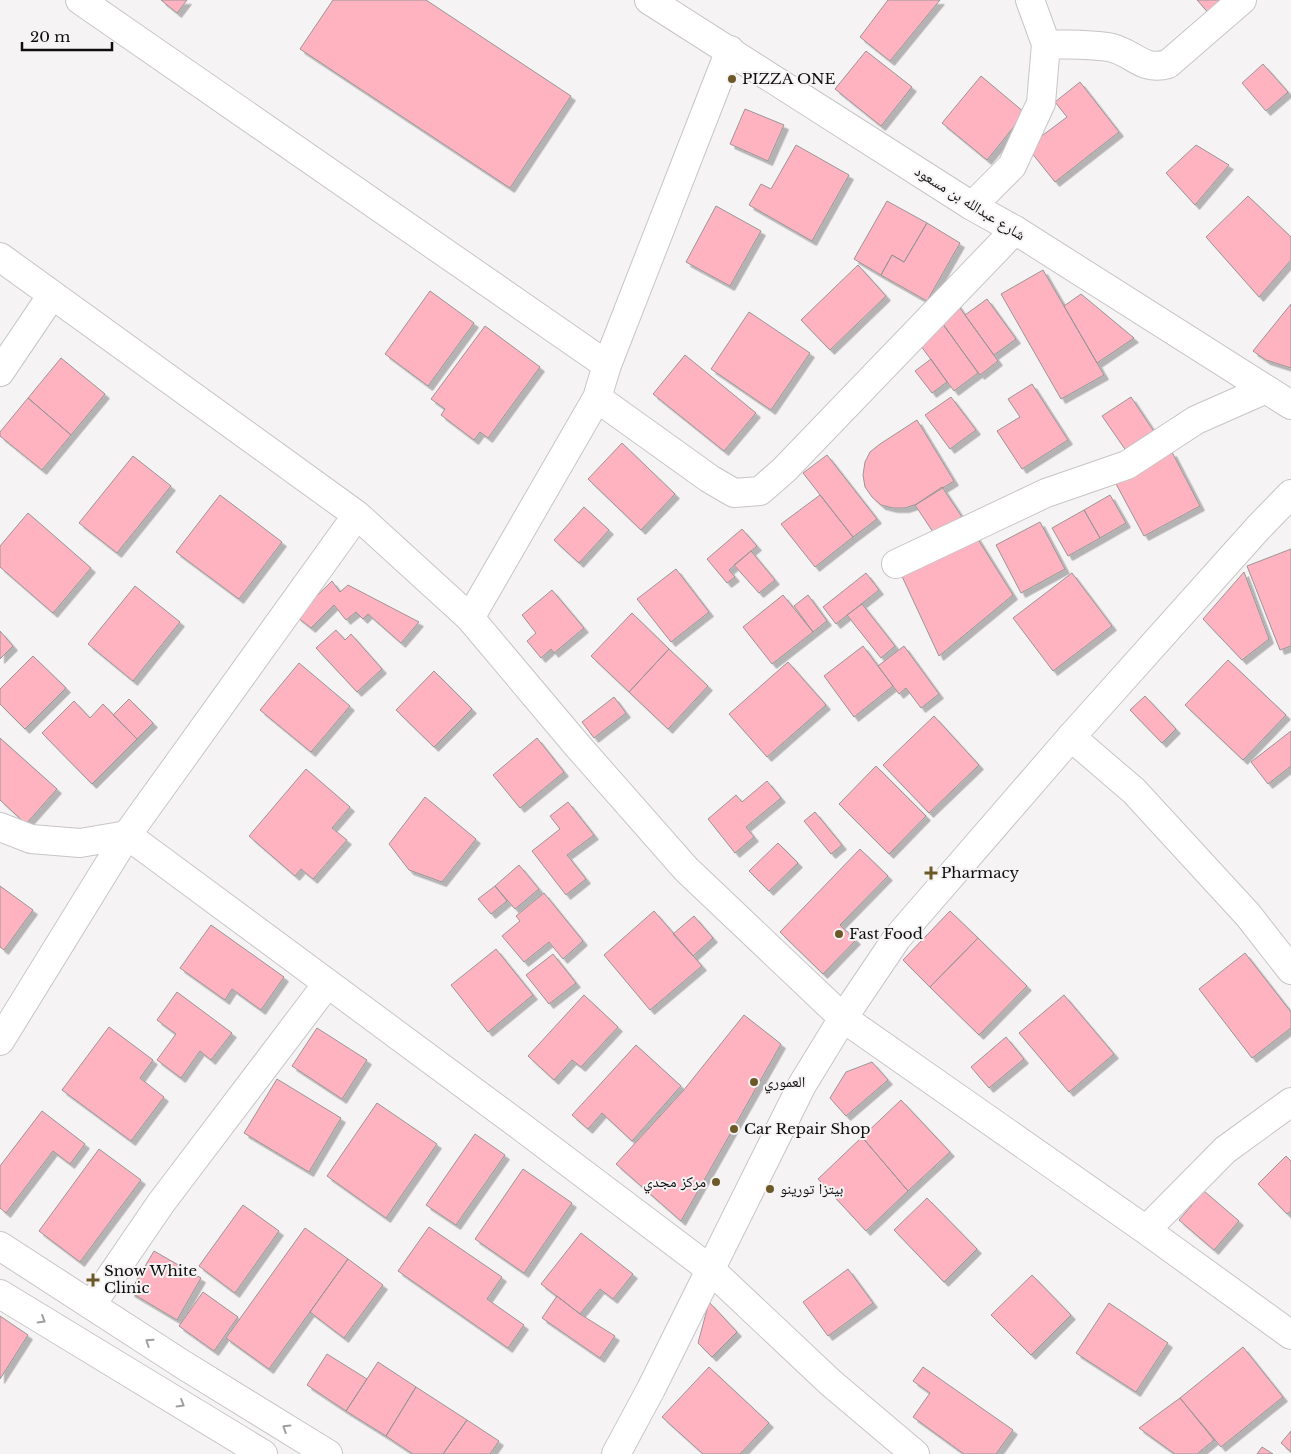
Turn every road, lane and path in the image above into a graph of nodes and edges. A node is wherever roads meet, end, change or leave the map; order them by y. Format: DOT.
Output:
graph roads {
  1 [pos="80,0"];
  2 [pos="649,0"];
  3 [pos="1030,0"];
  4 [pos="1242,0"];
  5 [pos="1046,44"];
  6 [pos="730,50"];
  7 [pos="972,206"];
  8 [pos="1015,230"];
  9 [pos="0,257"];
  10 [pos="52,295"];
  11 [pos="607,365"];
  12 [pos="0,372"];
  13 [pos="1264,390"];
  14 [pos="597,398"];
  15 [pos="1291,405"];
  16 [pos="1291,494"];
  17 [pos="358,515"];
  18 [pos="896,564"];
  19 [pos="470,618"];
  20 [pos="1071,738"];
  21 [pos="0,828"];
  22 [pos="127,836"];
  23 [pos="1291,970"];
  24 [pos="327,984"];
  25 [pos="843,1018"];
  26 [pos="0,1041"];
  27 [pos="1291,1102"];
  28 [pos="1146,1230"];
  29 [pos="0,1246"];
  30 [pos="711,1270"];
  31 [pos="0,1294"];
  32 [pos="92,1304"];
  33 [pos="1291,1335"];
  34 [pos="263,1454"];
  35 [pos="328,1454"];
  36 [pos="616,1454"];
  37 [pos="914,1454"];
  1 -- 11 [label="street"];
  2 -- 6 [label="street, شارع عبدالله بن مسعود"];
  3 -- 5 [label="street"];
  4 -- 5 [label="street"];
  5 -- 7 [label="street"];
  6 -- 7 [label="street, شارع عبدالله بن مسعود"];
  6 -- 11 [label="street"];
  7 -- 8 [label="street, شارع عبدالله بن مسعود"];
  8 -- 13 [label="street, شارع عبدالله بن مسعود"];
  8 -- 14 [label="street"];
  9 -- 10 [label="street"];
  10 -- 12 [label="street"];
  10 -- 17 [label="street"];
  11 -- 14 [label="street"];
  13 -- 15 [label="street, شارع عبدالله بن مسعود"];
  13 -- 18 [label="street"];
  14 -- 19 [label="street"];
  16 -- 20 [label="street"];
  17 -- 19 [label="street"];
  17 -- 22 [label="street"];
  19 -- 25 [label="street"];
  20 -- 23 [label="street"];
  20 -- 25 [label="street"];
  21 -- 22 [label="street"];
  22 -- 24 [label="street"];
  22 -- 26 [label="street"];
  24 -- 30 [label="street"];
  24 -- 32 [label="street"];
  25 -- 28 [label="street"];
  25 -- 30 [label="street"];
  27 -- 28 [label="street"];
  28 -- 33 [label="street"];
  29 -- 32 [label="street"];
  30 -- 36 [label="street"];
  30 -- 37 [label="street"];
  31 -- 34 [label="street, one-way"];
  35 -- 32 [label="street, one-way"];
}
